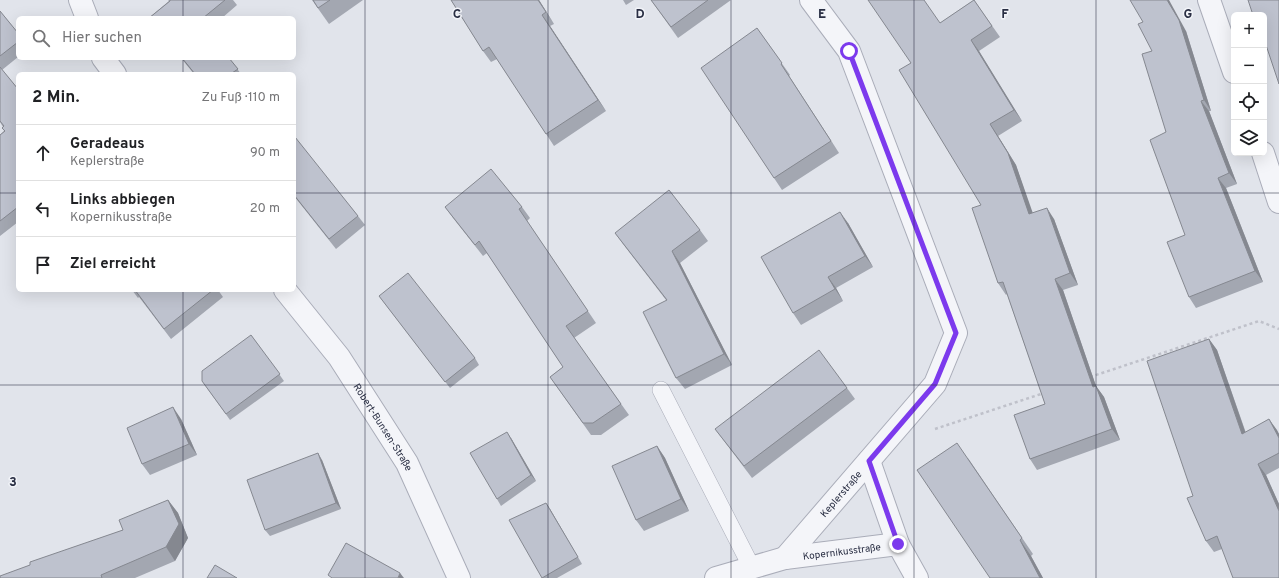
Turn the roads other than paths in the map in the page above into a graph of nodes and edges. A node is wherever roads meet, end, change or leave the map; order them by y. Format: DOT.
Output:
graph roads {
  1 [pos="80,0"];
  2 [pos="811,0"];
  3 [pos="1209,0"];
  4 [pos="86,16"];
  5 [pos="104,60"];
  6 [pos="1231,63"];
  7 [pos="114,72"];
  8 [pos="1264,156"];
  9 [pos="1279,202"];
  10 [pos="287,292"];
  11 [pos="661,390"];
  12 [pos="869,461"];
  13 [pos="898,544"];
  14 [pos="785,558"];
  15 [pos="752,568"];
  16 [pos="459,578"];
  17 [pos="716,578"];
  18 [pos="917,578"];
  1 -- 4 [label="street"];
  2 -- 12 [label="street, Keplerstraße"];
  3 -- 6 [label="street"];
  5 -- 7 [label="street"];
  8 -- 9 [label="street"];
  10 -- 16 [label="street, Robert-Bunsen-Straße"];
  11 -- 15 [label="lane"];
  12 -- 13 [label="street"];
  12 -- 14 [label="street, Keplerstraße"];
  13 -- 14 [label="street, Kopernikusstraße"];
  13 -- 18 [label="street"];
  14 -- 15 [label="street, Kopernikusstraße"];
  15 -- 17 [label="street, Kopernikusstraße"];
}
